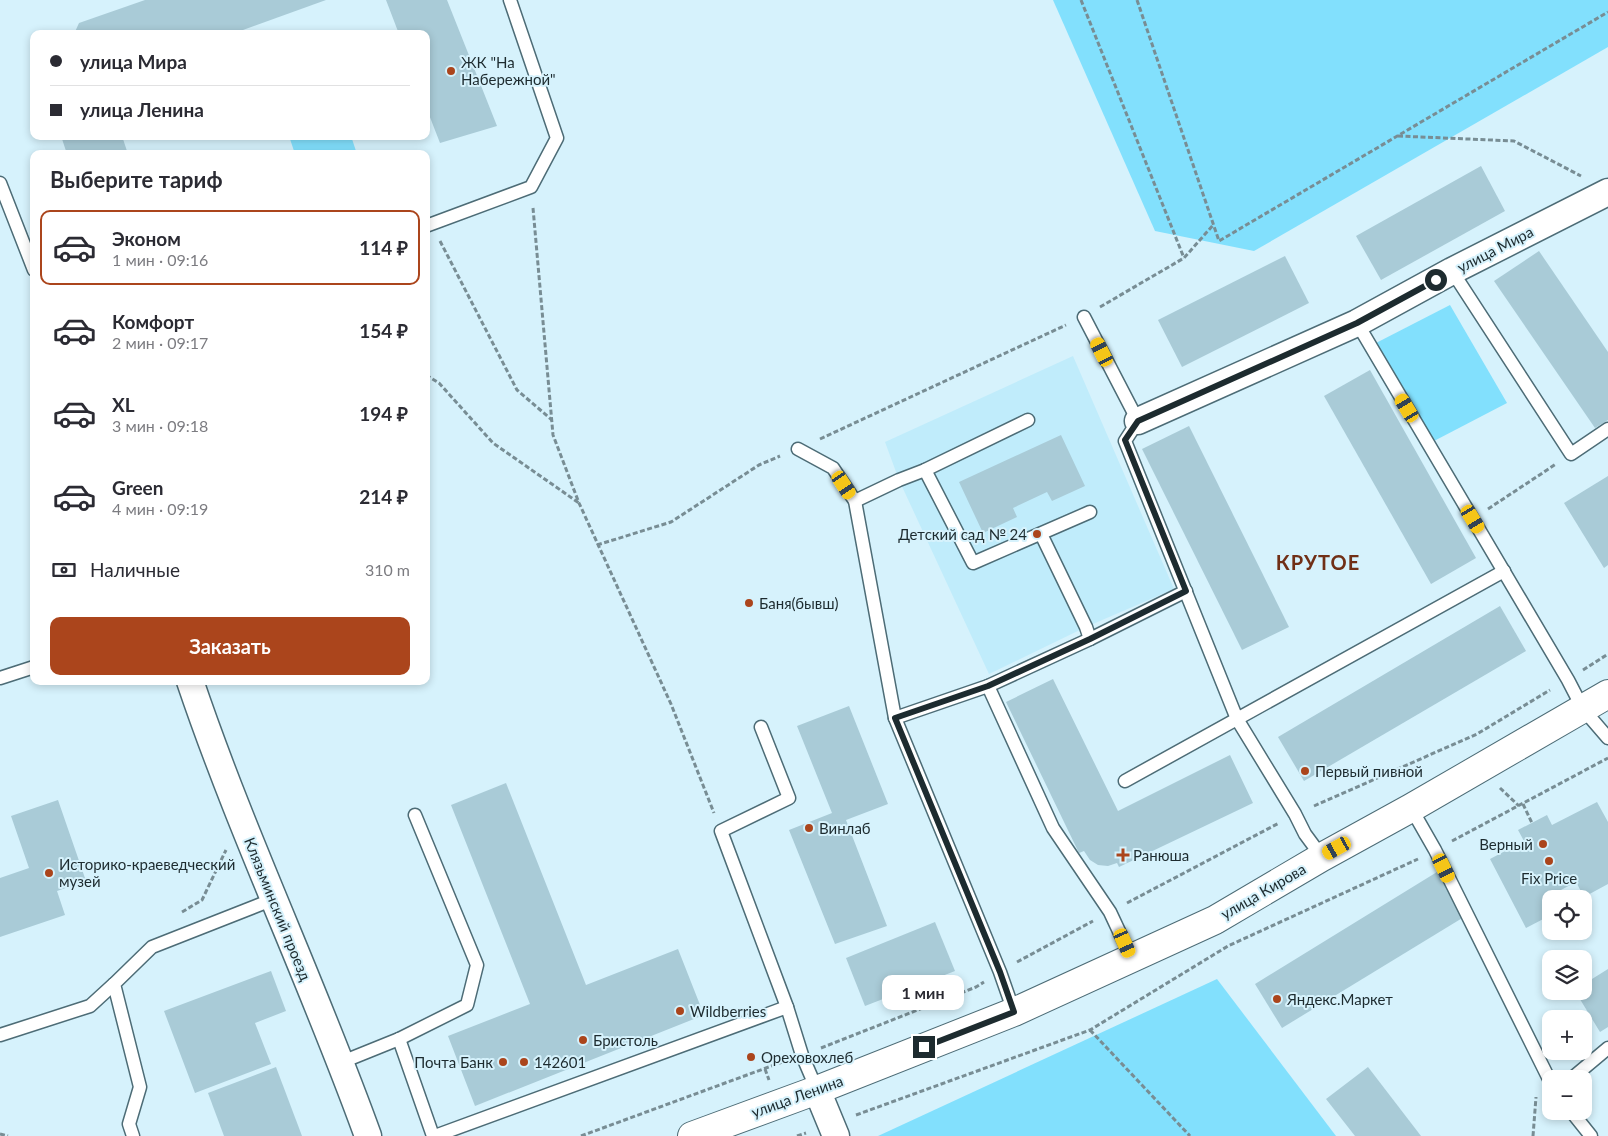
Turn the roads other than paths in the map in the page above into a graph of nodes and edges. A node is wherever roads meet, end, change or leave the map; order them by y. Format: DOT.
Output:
graph roads {
  1 [pos="510,0"];
  2 [pos="0,182"];
  3 [pos="1608,192"];
  4 [pos="431,230"];
  5 [pos="30,260"];
  6 [pos="1452,272"];
  7 [pos="1084,317"];
  8 [pos="1357,323"];
  9 [pos="1028,420"];
  10 [pos="1138,421"];
  11 [pos="1608,429"];
  12 [pos="798,449"];
  13 [pos="925,470"];
  14 [pos="855,501"];
  15 [pos="1090,512"];
  16 [pos="1041,534"];
  17 [pos="1504,571"];
  18 [pos="1186,591"];
  19 [pos="1090,639"];
  20 [pos="30,668"];
  21 [pos="0,678"];
  22 [pos="191,685"];
  23 [pos="988,686"];
  24 [pos="1608,694"];
  25 [pos="1583,709"];
  26 [pos="895,718"];
  27 [pos="1237,719"];
  28 [pos="761,727"];
  29 [pos="1608,738"];
  30 [pos="1125,781"];
  31 [pos="1411,808"];
  32 [pos="415,815"];
  33 [pos="1322,857"];
  34 [pos="274,899"];
  35 [pos="1132,959"];
  36 [pos="114,984"];
  37 [pos="787,1007"];
  38 [pos="1014,1012"];
  39 [pos="0,1035"];
  40 [pos="399,1039"];
  41 [pos="1608,1048"];
  42 [pos="342,1062"];
  43 [pos="1545,1070"];
  44 [pos="1582,1070"];
  45 [pos="817,1090"];
  46 [pos="1578,1120"];
  47 [pos="833,1130"];
  48 [pos="133,1136"];
  49 [pos="368,1136"];
  50 [pos="434,1136"];
  51 [pos="692,1136"];
  52 [pos="1591,1136"];
  1 -- 4 [label="lane"];
  2 -- 5 [label="lane"];
  3 -- 6 [label="street, улица Мира"];
  6 -- 8 [label="street, улица Мира"];
  6 -- 11 [label="lane"];
  7 -- 10 [label="lane"];
  8 -- 10 [label="street, улица Мира"];
  8 -- 17 [label="lane"];
  9 -- 13 [label="lane"];
  10 -- 18 [label="lane"];
  12 -- 14 [label="lane"];
  13 -- 14 [label="lane"];
  13 -- 16 [label="lane"];
  14 -- 26 [label="lane"];
  15 -- 16 [label="lane"];
  16 -- 19 [label="lane"];
  17 -- 25 [label="lane"];
  17 -- 27 [label="lane"];
  18 -- 19 [label="lane"];
  18 -- 27 [label="lane"];
  19 -- 23 [label="lane"];
  20 -- 21 [label="lane"];
  22 -- 34 [label="street, Клязьминский проезд"];
  23 -- 26 [label="lane"];
  23 -- 35 [label="lane"];
  24 -- 25 [label="street, улица Кирова"];
  25 -- 29 [label="lane"];
  25 -- 31 [label="street, улица Кирова"];
  26 -- 38 [label="lane"];
  27 -- 30 [label="lane"];
  27 -- 33 [label="lane"];
  28 -- 37 [label="lane"];
  31 -- 33 [label="street, улица Кирова"];
  31 -- 43 [label="lane"];
  32 -- 40 [label="lane"];
  33 -- 35 [label="street, улица Кирова"];
  34 -- 36 [label="lane"];
  34 -- 42 [label="street, Клязьминский проезд"];
  35 -- 38 [label="street, улица Кирова"];
  36 -- 39 [label="lane"];
  36 -- 48 [label="lane"];
  37 -- 45 [label="lane"];
  37 -- 50 [label="lane"];
  38 -- 45 [label="street, улица Ленина"];
  40 -- 42 [label="lane"];
  40 -- 50 [label="lane"];
  41 -- 44 [label="lane"];
  42 -- 49 [label="street, Клязьминский проезд"];
  45 -- 47 [label="street"];
  45 -- 51 [label="street, улица Ленина"];
  46 -- 52 [label="lane"];
}
